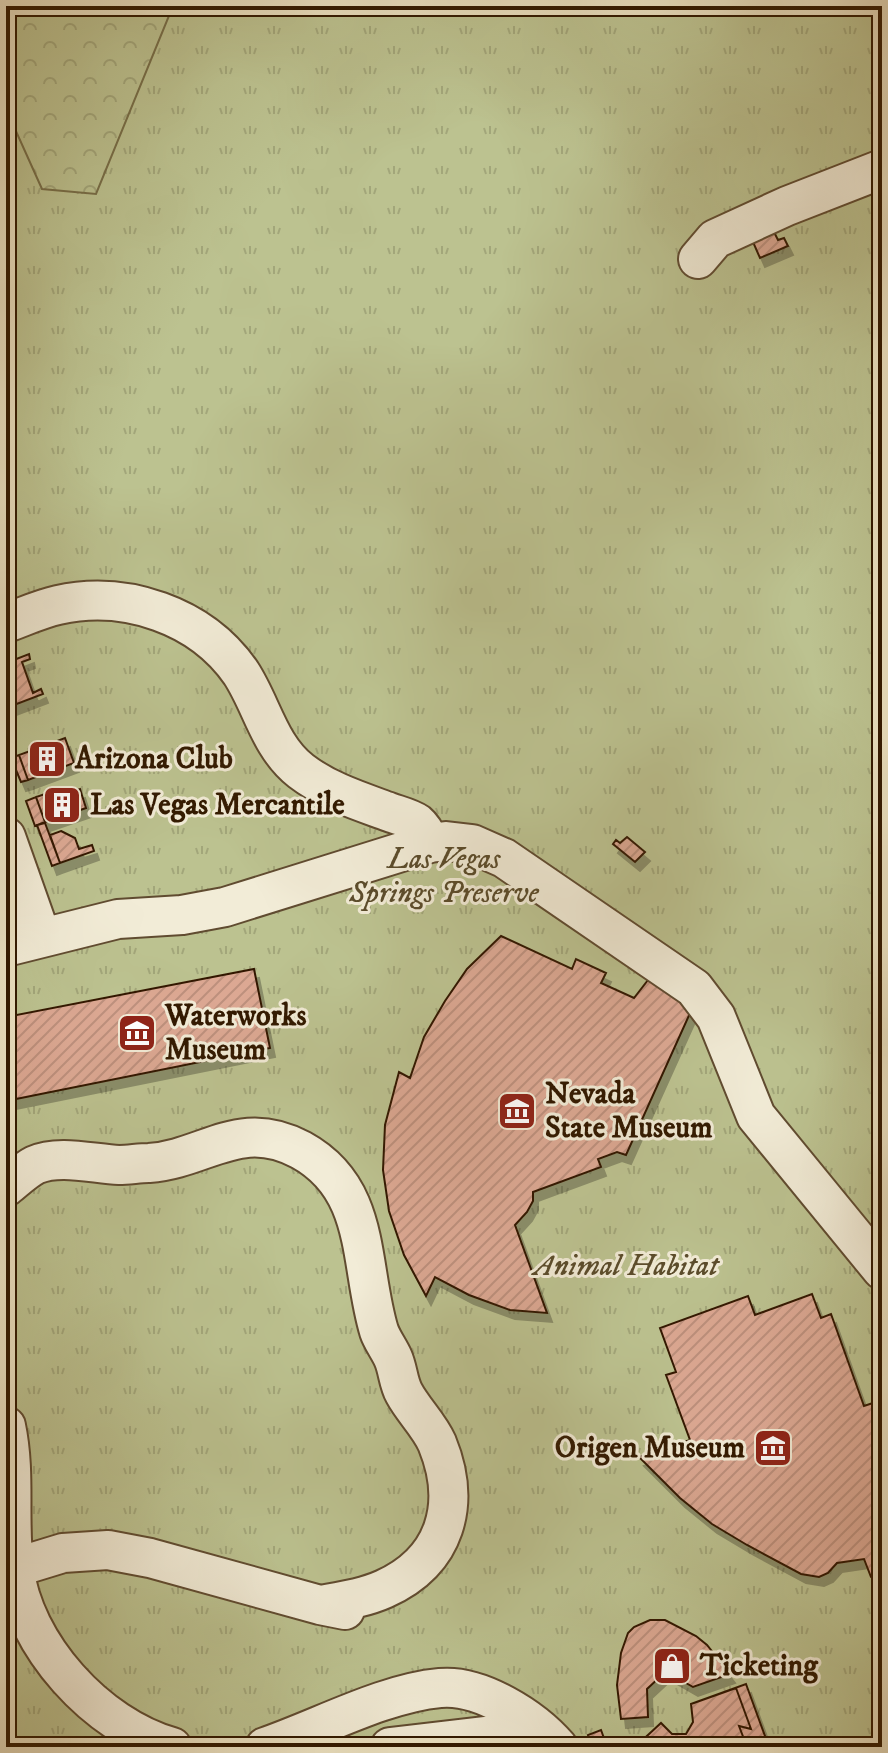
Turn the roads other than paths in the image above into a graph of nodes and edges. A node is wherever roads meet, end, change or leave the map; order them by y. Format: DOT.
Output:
graph roads {
  1 [pos="882,169"];
  2 [pos="698,259"];
  3 [pos="6,623"];
  4 [pos="6,837"];
  5 [pos="430,843"];
  6 [pos="23,941"];
  7 [pos="6,1187"];
  8 [pos="882,1270"];
  9 [pos="6,1426"];
  10 [pos="14,1568"];
  11 [pos="172,1747"];
  12 [pos="265,1747"];
  13 [pos="390,1747"];
  14 [pos="543,1747"];
  15 [pos="558,1747"];
  1 -- 2 [label="street"];
  3 -- 5 [label="street"];
  4 -- 6 [label="street"];
  5 -- 6 [label="street"];
  5 -- 8 [label="street"];
  7 -- 10 [label="street"];
  9 -- 10 [label="street"];
  10 -- 11 [label="street"];
  12 -- 15 [label="street"];
  13 -- 14 [label="street"];
}
